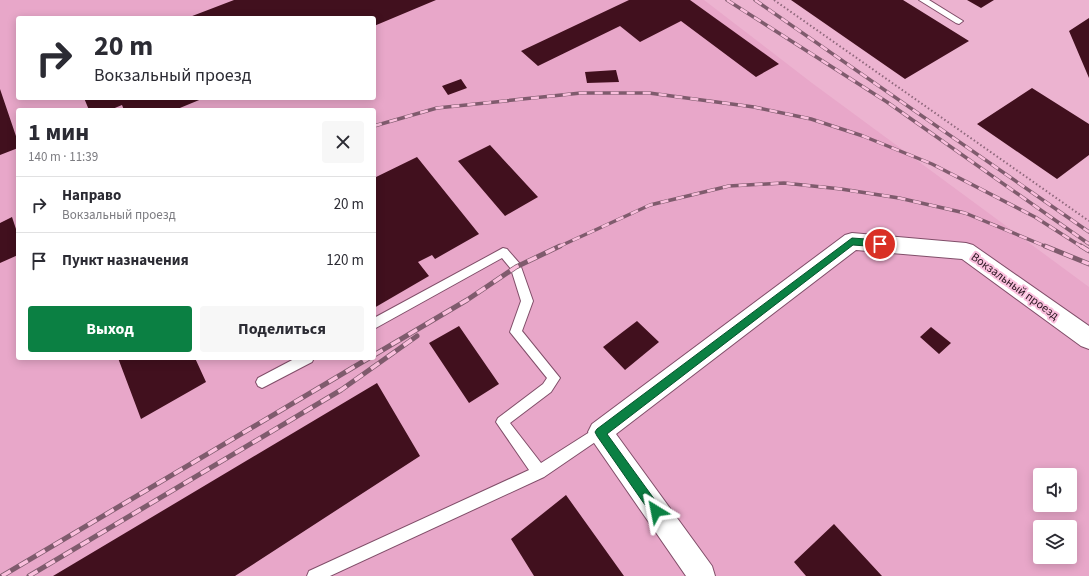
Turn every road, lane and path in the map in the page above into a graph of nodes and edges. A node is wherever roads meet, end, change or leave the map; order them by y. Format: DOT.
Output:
graph roads {
  1 [pos="774,0"];
  2 [pos="924,0"];
  3 [pos="959,20"];
  4 [pos="1089,221"];
  5 [pos="376,323"];
  6 [pos="1089,339"];
  7 [pos="304,360"];
  8 [pos="262,382"];
  9 [pos="600,432"];
  10 [pos="539,472"];
  11 [pos="314,576"];
  12 [pos="702,576"];
  1 -- 4 [label="path"];
  2 -- 3 [label="lane"];
  5 -- 10 [label="lane"];
  6 -- 9 [label="street, Вокзальный проезд"];
  7 -- 8 [label="lane"];
  9 -- 10 [label="lane"];
  9 -- 12 [label="street"];
  10 -- 11 [label="lane"];
}
